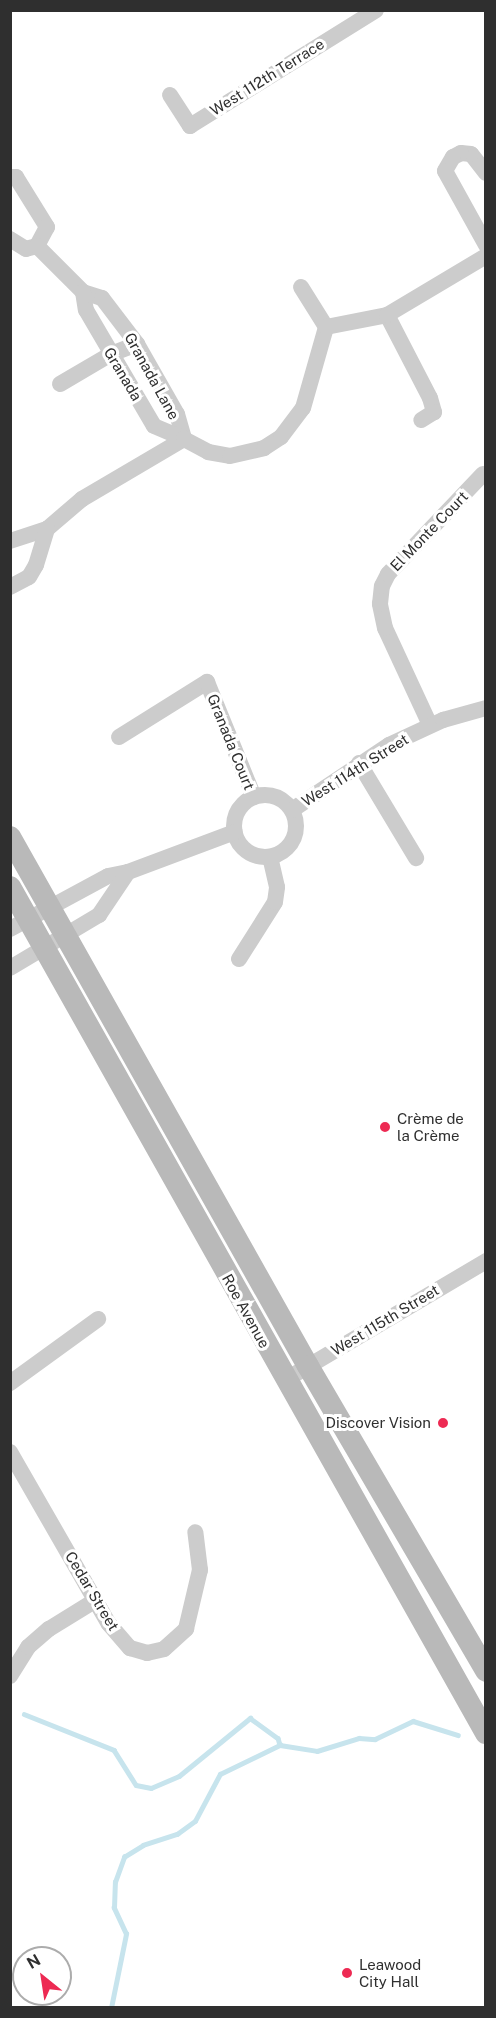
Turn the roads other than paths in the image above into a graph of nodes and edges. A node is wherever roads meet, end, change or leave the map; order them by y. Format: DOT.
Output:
graph roads {
  1 [pos="372,11"];
  2 [pos="170,95"];
  3 [pos="486,173"];
  4 [pos="10,177"];
  5 [pos="10,239"];
  6 [pos="486,245"];
  7 [pos="37,246"];
  8 [pos="486,256"];
  9 [pos="301,287"];
  10 [pos="83,292"];
  11 [pos="387,315"];
  12 [pos="326,327"];
  13 [pos="137,344"];
  14 [pos="111,354"];
  15 [pos="60,384"];
  16 [pos="421,420"];
  17 [pos="184,439"];
  18 [pos="483,474"];
  19 [pos="46,529"];
  20 [pos="10,541"];
  21 [pos="10,587"];
  22 [pos="486,708"];
  23 [pos="430,725"];
  24 [pos="119,737"];
  25 [pos="359,763"];
  26 [pos="254,797"];
  27 [pos="292,810"];
  28 [pos="235,832"];
  29 [pos="10,837"];
  30 [pos="270,857"];
  31 [pos="416,858"];
  32 [pos="128,873"];
  33 [pos="10,887"];
  34 [pos="49,907"];
  35 [pos="19,924"];
  36 [pos="66,937"];
  37 [pos="45,949"];
  38 [pos="239,959"];
  39 [pos="10,968"];
  40 [pos="486,1261"];
  41 [pos="98,1319"];
  42 [pos="308,1366"];
  43 [pos="285,1380"];
  44 [pos="10,1383"];
  45 [pos="10,1452"];
  46 [pos="195,1532"];
  47 [pos="96,1600"];
  48 [pos="433,1640"];
  49 [pos="485,1670"];
  50 [pos="10,1676"];
  51 [pos="486,1733"];
  1 -- 2 [label="street, West 112th Terrace"];
  3 -- 6 [label="street"];
  4 -- 7 [label="street"];
  5 -- 7 [label="street"];
  7 -- 10 [label="street, Granada Lane"];
  8 -- 11 [label="street"];
  9 -- 12 [label="street"];
  10 -- 13 [label="street, Granada Lane"];
  10 -- 14 [label="street, Granada"];
  11 -- 12 [label="street"];
  11 -- 16 [label="street"];
  12 -- 17 [label="street, Granada"];
  13 -- 14 [label="street"];
  13 -- 17 [label="street, Granada Lane"];
  14 -- 15 [label="street"];
  14 -- 17 [label="street, Granada"];
  17 -- 19 [label="street"];
  18 -- 23 [label="street, El Monte Court"];
  19 -- 20 [label="street"];
  19 -- 21 [label="street"];
  22 -- 23 [label="street, West 114th Street"];
  23 -- 25 [label="street, West 114th Street"];
  24 -- 26 [label="street, Granada Court"];
  25 -- 27 [label="street, West 114th Street"];
  25 -- 31 [label="street"];
  26 -- 27 [label="street"];
  26 -- 28 [label="street"];
  27 -- 30 [label="street"];
  28 -- 30 [label="street"];
  28 -- 32 [label="street"];
  29 -- 34 [label="main road, Roe Avenue"];
  30 -- 38 [label="street"];
  32 -- 34 [label="street"];
  32 -- 36 [label="street"];
  33 -- 35 [label="main road, Roe Avenue"];
  34 -- 35 [label="street"];
  34 -- 36 [label="main road, Roe Avenue"];
  35 -- 37 [label="main road, Roe Avenue"];
  36 -- 37 [label="street"];
  36 -- 42 [label="main road, Roe Avenue"];
  37 -- 39 [label="street"];
  37 -- 43 [label="main road, Roe Avenue"];
  40 -- 42 [label="street, West 115th Street"];
  41 -- 44 [label="street"];
  42 -- 43 [label="street, West 115th Street"];
  42 -- 49 [label="main road, Roe Avenue"];
  43 -- 48 [label="main road, Roe Avenue"];
  45 -- 47 [label="street, Cedar Street"];
  46 -- 47 [label="street, Cedar Street"];
  47 -- 50 [label="street"];
  48 -- 49 [label="main road"];
  48 -- 51 [label="main road, Roe Avenue"];
}
